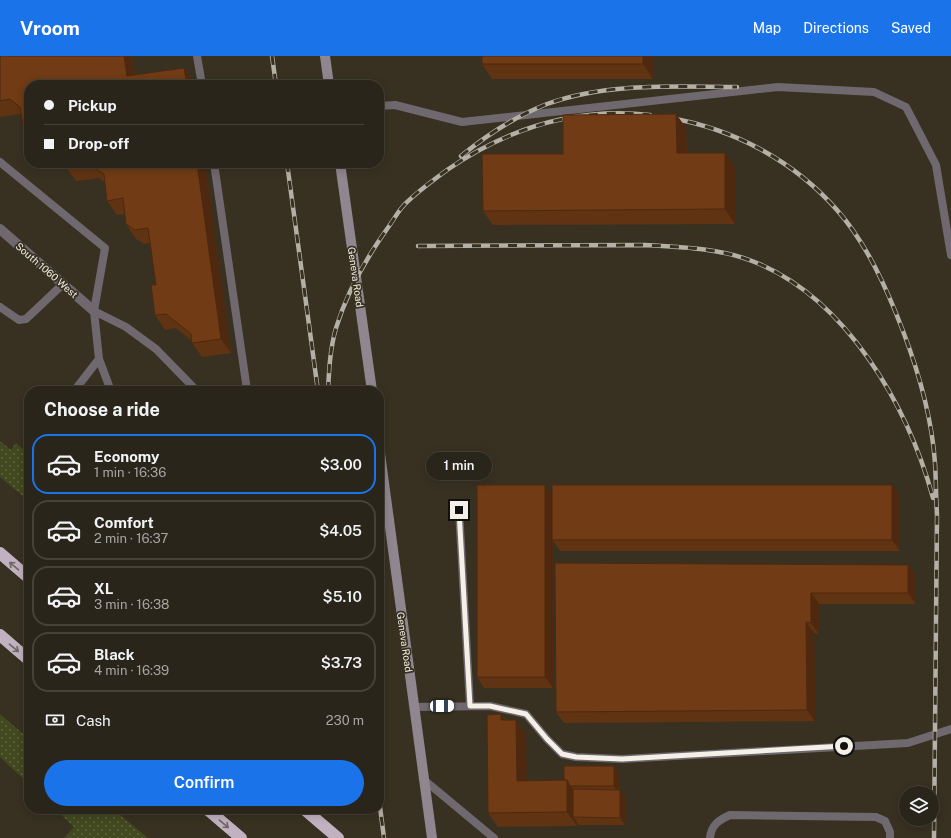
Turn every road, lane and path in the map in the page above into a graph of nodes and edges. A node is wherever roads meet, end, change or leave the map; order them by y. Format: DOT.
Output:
graph roads {
  1 [pos="197,56"];
  2 [pos="325,56"];
  3 [pos="201,80"];
  4 [pos="328,80"];
  5 [pos="384,106"];
  6 [pos="0,162"];
  7 [pos="215,168"];
  8 [pos="341,168"];
  9 [pos="0,229"];
  10 [pos="951,255"];
  11 [pos="62,284"];
  12 [pos="0,307"];
  13 [pos="94,311"];
  14 [pos="99,359"];
  15 [pos="78,386"];
  16 [pos="109,386"];
  17 [pos="191,386"];
  18 [pos="246,386"];
  19 [pos="371,386"];
  20 [pos="384,483"];
  21 [pos="459,510"];
  22 [pos="0,554"];
  23 [pos="24,574"];
  24 [pos="0,635"];
  25 [pos="24,656"];
  26 [pos="470,706"];
  27 [pos="414,707"];
  28 [pos="951,729"];
  29 [pos="423,779"];
  30 [pos="213,814"];
  31 [pos="310,814"];
  32 [pos="241,838"];
  33 [pos="338,838"];
  34 [pos="432,838"];
  35 [pos="494,838"];
  36 [pos="710,838"];
  37 [pos="890,838"];
  1 -- 3 [label="lane"];
  2 -- 4 [label="main road"];
  5 -- 10 [label="lane"];
  6 -- 13 [label="lane"];
  7 -- 18 [label="lane"];
  8 -- 19 [label="main road, Geneva Road"];
  9 -- 11 [label="street, South 1060 West"];
  11 -- 12 [label="lane"];
  11 -- 13 [label="street, South 1060 West"];
  13 -- 14 [label="lane"];
  13 -- 17 [label="lane"];
  14 -- 15 [label="lane"];
  14 -- 16 [label="lane"];
  20 -- 27 [label="main road, Geneva Road"];
  21 -- 26 [label="lane"];
  23 -- 22 [label="highway, one-way"];
  24 -- 25 [label="highway, one-way"];
  26 -- 27 [label="lane"];
  26 -- 28 [label="lane"];
  27 -- 29 [label="main road, Geneva Road"];
  29 -- 34 [label="main road, Geneva Road"];
  29 -- 35 [label="lane"];
  30 -- 32 [label="highway, one-way"];
  31 -- 33 [label="highway"];
  36 -- 37 [label="lane"];
}
